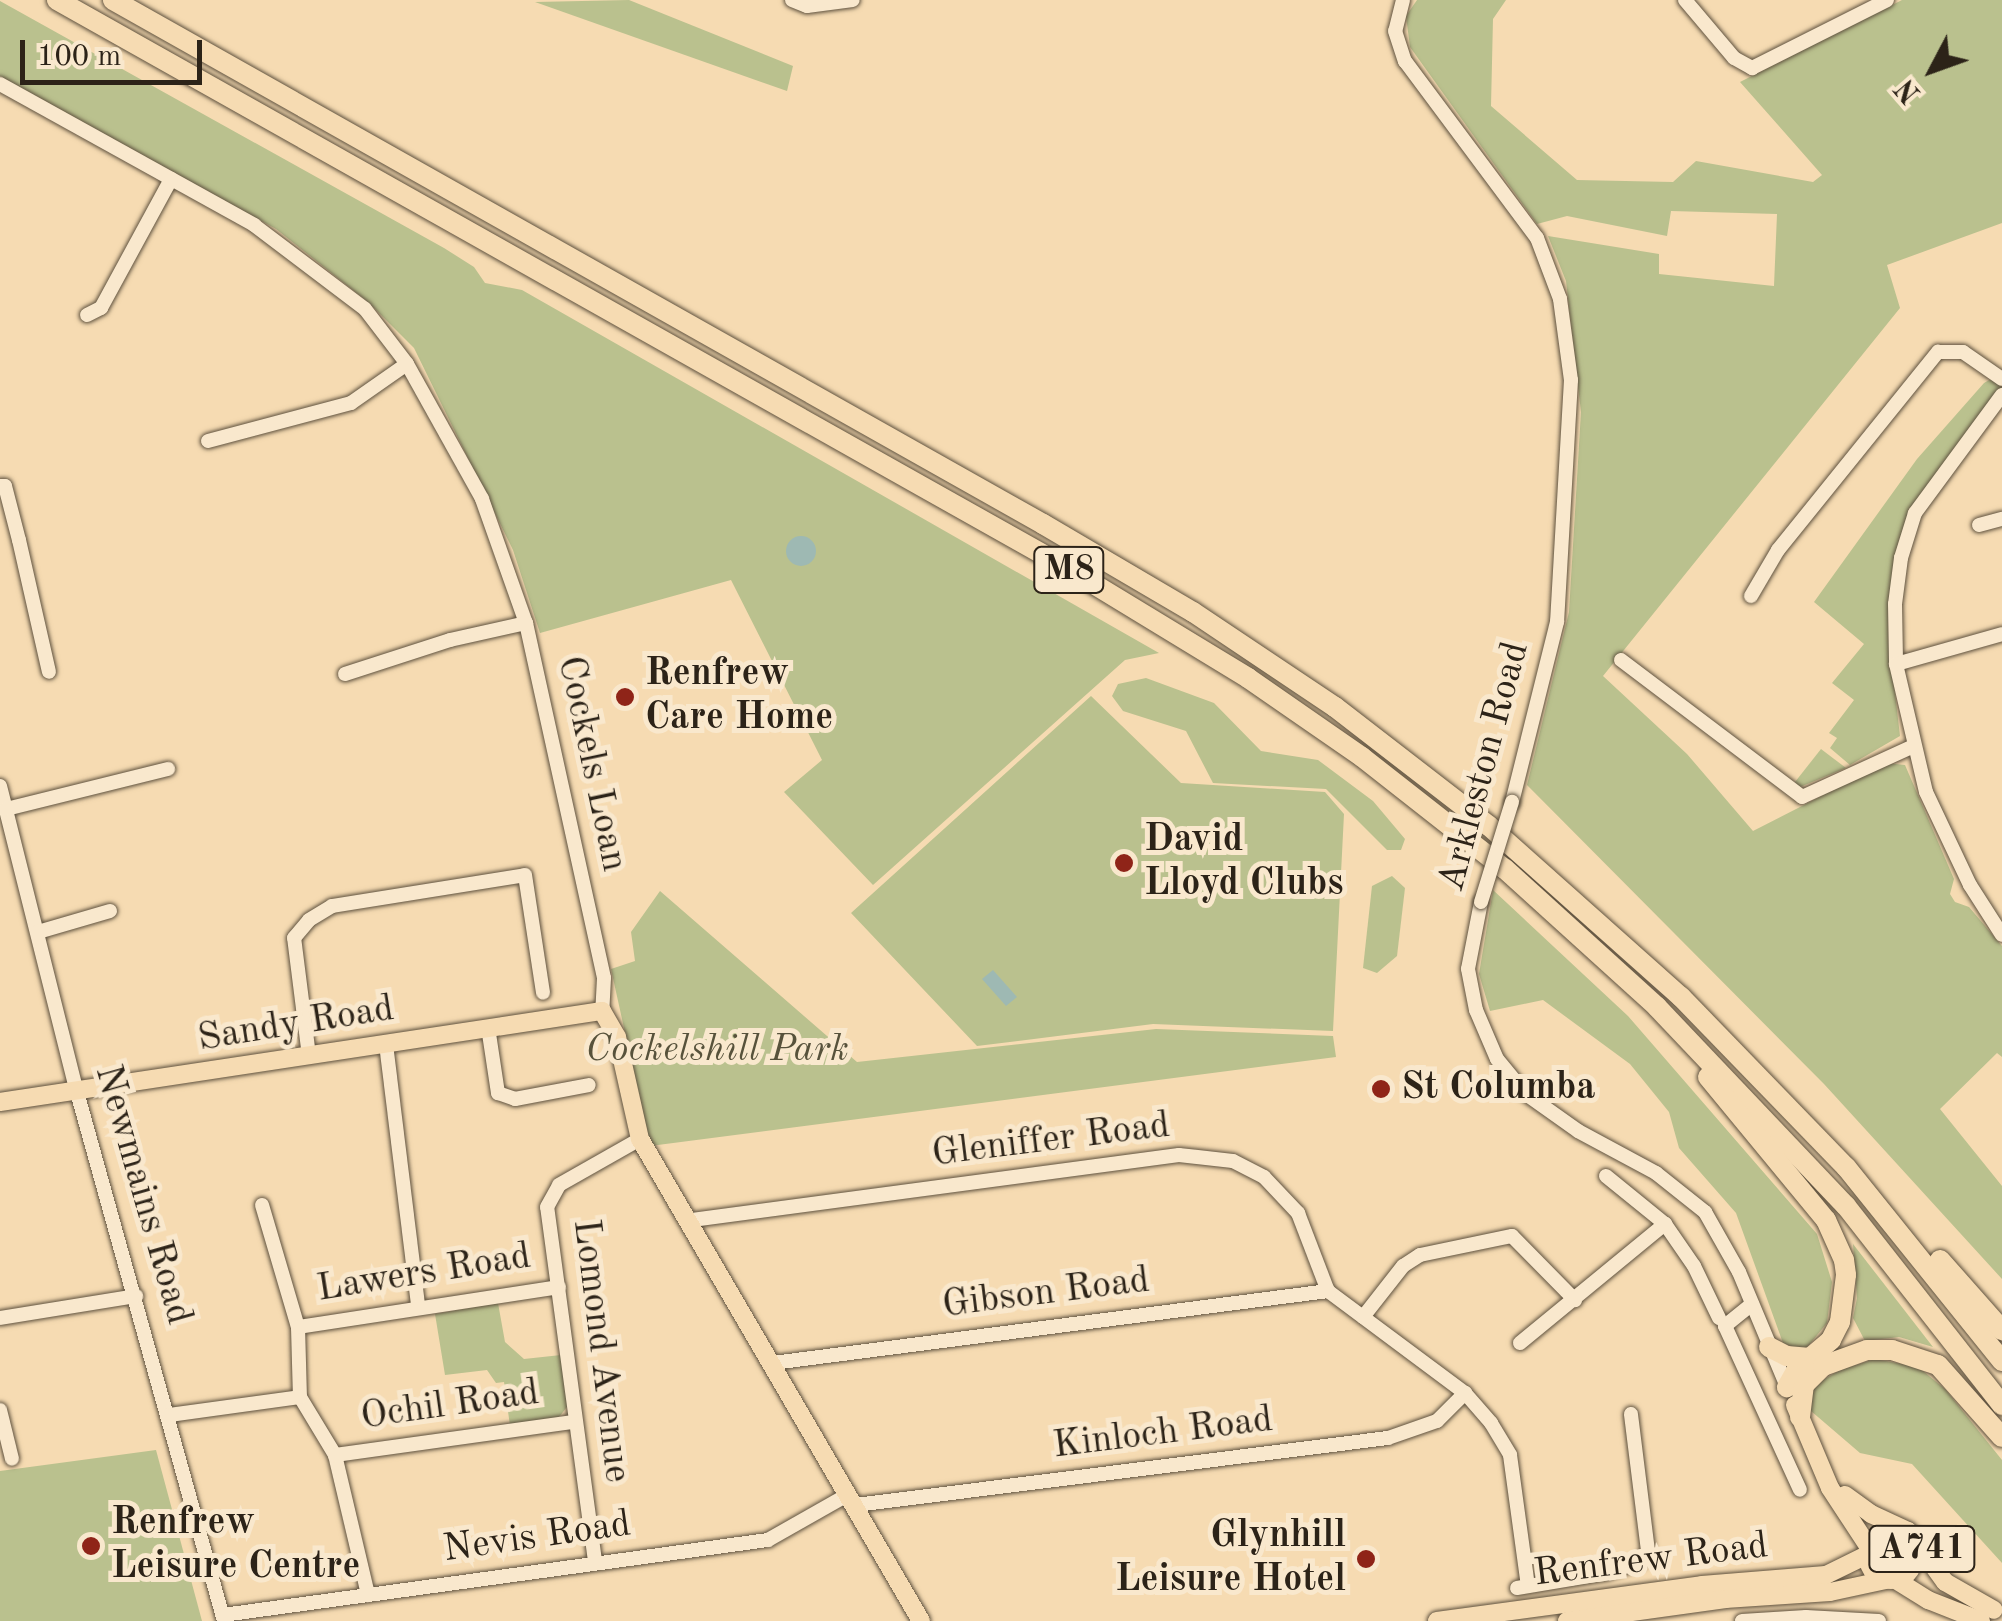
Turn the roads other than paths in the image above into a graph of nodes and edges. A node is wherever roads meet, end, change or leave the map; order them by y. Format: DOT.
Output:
graph roads {
  1 [pos="57,0"];
  2 [pos="113,0"];
  3 [pos="792,0"];
  4 [pos="853,0"];
  5 [pos="1403,0"];
  6 [pos="1685,0"];
  7 [pos="1887,0"];
  8 [pos="0,84"];
  9 [pos="171,179"];
  10 [pos="88,315"];
  11 [pos="407,364"];
  12 [pos="2002,379"];
  13 [pos="2002,394"];
  14 [pos="208,440"];
  15 [pos="0,486"];
  16 [pos="2002,518"];
  17 [pos="1979,525"];
  18 [pos="1751,596"];
  19 [pos="526,622"];
  20 [pos="2002,634"];
  21 [pos="1621,660"];
  22 [pos="1896,664"];
  23 [pos="49,672"];
  24 [pos="345,674"];
  25 [pos="1914,746"];
  26 [pos="168,769"];
  27 [pos="0,786"];
  28 [pos="6,809"];
  29 [pos="110,911"];
  30 [pos="38,932"];
  31 [pos="2002,935"];
  32 [pos="1612,964"];
  33 [pos="542,993"];
  34 [pos="602,1011"];
  35 [pos="488,1027"];
  36 [pos="386,1044"];
  37 [pos="309,1056"];
  38 [pos="1760,1077"];
  39 [pos="589,1084"];
  40 [pos="77,1092"];
  41 [pos="0,1102"];
  42 [pos="640,1138"];
  43 [pos="1606,1176"];
  44 [pos="262,1206"];
  45 [pos="692,1220"];
  46 [pos="1665,1224"];
  47 [pos="559,1287"];
  48 [pos="1328,1291"];
  49 [pos="136,1296"];
  50 [pos="1574,1300"];
  51 [pos="1752,1304"];
  52 [pos="418,1305"];
  53 [pos="1363,1317"];
  54 [pos="0,1318"];
  55 [pos="1720,1318"];
  56 [pos="298,1326"];
  57 [pos="2002,1330"];
  58 [pos="1520,1343"];
  59 [pos="1770,1347"];
  60 [pos="1810,1358"];
  61 [pos="2002,1361"];
  62 [pos="773,1363"];
  63 [pos="1787,1387"];
  64 [pos="1465,1392"];
  65 [pos="300,1397"];
  66 [pos="2002,1405"];
  67 [pos="0,1410"];
  68 [pos="1631,1414"];
  69 [pos="169,1415"];
  70 [pos="1800,1417"];
  71 [pos="574,1422"];
  72 [pos="2002,1437"];
  73 [pos="335,1455"];
  74 [pos="12,1458"];
  75 [pos="1820,1464"];
  76 [pos="1800,1490"];
  77 [pos="1845,1495"];
  78 [pos="852,1500"];
  79 [pos="1892,1534"];
  80 [pos="1869,1551"];
  81 [pos="1915,1559"];
  82 [pos="595,1562"];
  83 [pos="1891,1580"];
  84 [pos="368,1595"];
  85 [pos="1992,1615"];
  86 [pos="1508,1616"];
  87 [pos="223,1618"];
  88 [pos="921,1621"];
  89 [pos="1436,1621"];
  90 [pos="1567,1621"];
  91 [pos="1742,1621"];
  92 [pos="1879,1621"];
  1 -- 32 [label="highway, M8"];
  2 -- 38 [label="highway, M8"];
  3 -- 4 [label="street"];
  5 -- 51 [label="street, Arkleston Road, bridge"];
  6 -- 7 [label="street"];
  8 -- 9 [label="street, Cockels Loan"];
  9 -- 10 [label="street"];
  9 -- 11 [label="street, Cockels Loan"];
  11 -- 14 [label="street"];
  11 -- 19 [label="street, Cockels Loan"];
  12 -- 18 [label="street"];
  13 -- 22 [label="street"];
  15 -- 23 [label="street"];
  16 -- 17 [label="street"];
  19 -- 24 [label="street"];
  19 -- 34 [label="street, Cockels Loan"];
  20 -- 22 [label="street"];
  21 -- 25 [label="street"];
  22 -- 25 [label="street"];
  25 -- 31 [label="street"];
  26 -- 28 [label="street"];
  27 -- 28 [label="street, Newmains Road"];
  28 -- 30 [label="street, Newmains Road"];
  29 -- 30 [label="street"];
  30 -- 40 [label="street, Newmains Road"];
  32 -- 60 [label="highway"];
  32 -- 66 [label="highway, M8"];
  33 -- 37 [label="street"];
  34 -- 35 [label="main road, Sandy Road"];
  34 -- 42 [label="main road, Cockels Loan"];
  35 -- 36 [label="main road, Sandy Road"];
  35 -- 39 [label="street"];
  36 -- 37 [label="main road, Sandy Road"];
  36 -- 52 [label="street"];
  37 -- 40 [label="main road, Sandy Road"];
  38 -- 57 [label="highway"];
  38 -- 61 [label="highway, M8"];
  40 -- 41 [label="main road, Sandy Road"];
  40 -- 49 [label="street, Newmains Road"];
  42 -- 45 [label="main road, Cockels Loan"];
  42 -- 47 [label="street, Lomond Avenue"];
  43 -- 46 [label="street"];
  44 -- 56 [label="street"];
  45 -- 48 [label="street, Gleniffer Road"];
  45 -- 62 [label="main road, Cockels Loan"];
  46 -- 50 [label="street"];
  46 -- 55 [label="street"];
  47 -- 52 [label="street, Lawers Road"];
  47 -- 71 [label="street, Lomond Avenue"];
  48 -- 53 [label="street"];
  48 -- 62 [label="street, Gibson Road"];
  49 -- 54 [label="street"];
  49 -- 69 [label="street, Newmains Road"];
  50 -- 53 [label="street"];
  50 -- 58 [label="street"];
  51 -- 59 [label="street, Arkleston Road"];
  51 -- 76 [label="street"];
  52 -- 56 [label="street, Lawers Road"];
  53 -- 64 [label="street"];
  56 -- 65 [label="street"];
  59 -- 60 [label="highway"];
  59 -- 63 [label="street, Arkleston Road"];
  60 -- 63 [label="highway"];
  62 -- 78 [label="main road, Cockels Loan"];
  63 -- 70 [label="main road, Arkleston Road / A741"];
  64 -- 68 [label="street"];
  64 -- 78 [label="street, Kinloch Road"];
  65 -- 69 [label="street"];
  65 -- 73 [label="street"];
  67 -- 74 [label="street"];
  69 -- 87 [label="street, Newmains Road"];
  70 -- 72 [label="highway"];
  70 -- 75 [label="main road, Arkleston Road / A741"];
  71 -- 73 [label="street, Ochil Road"];
  71 -- 82 [label="street, Lomond Avenue"];
  73 -- 84 [label="street"];
  75 -- 77 [label="main road, Arkleston Road / A741"];
  75 -- 80 [label="main road, Arkleston Road / A741"];
  77 -- 79 [label="main road, Arkleston Road / A741"];
  77 -- 85 [label="main road, A741"];
  78 -- 82 [label="street, Nevis Road"];
  78 -- 88 [label="main road, Cockels Loan"];
  79 -- 80 [label="main road"];
  79 -- 81 [label="main road"];
  80 -- 83 [label="main road"];
  80 -- 86 [label="main road, Renfrew Road / A741"];
  81 -- 83 [label="main road"];
  81 -- 85 [label="main road, A741"];
  82 -- 84 [label="street, Nevis Road"];
  83 -- 85 [label="main road, A741"];
  83 -- 90 [label="main road, Renfrew Road / A741"];
  84 -- 87 [label="street, Nevis Road"];
  86 -- 89 [label="main road, Renfrew Road / A741"];
  91 -- 92 [label="street, Renfrew Road"];
}
